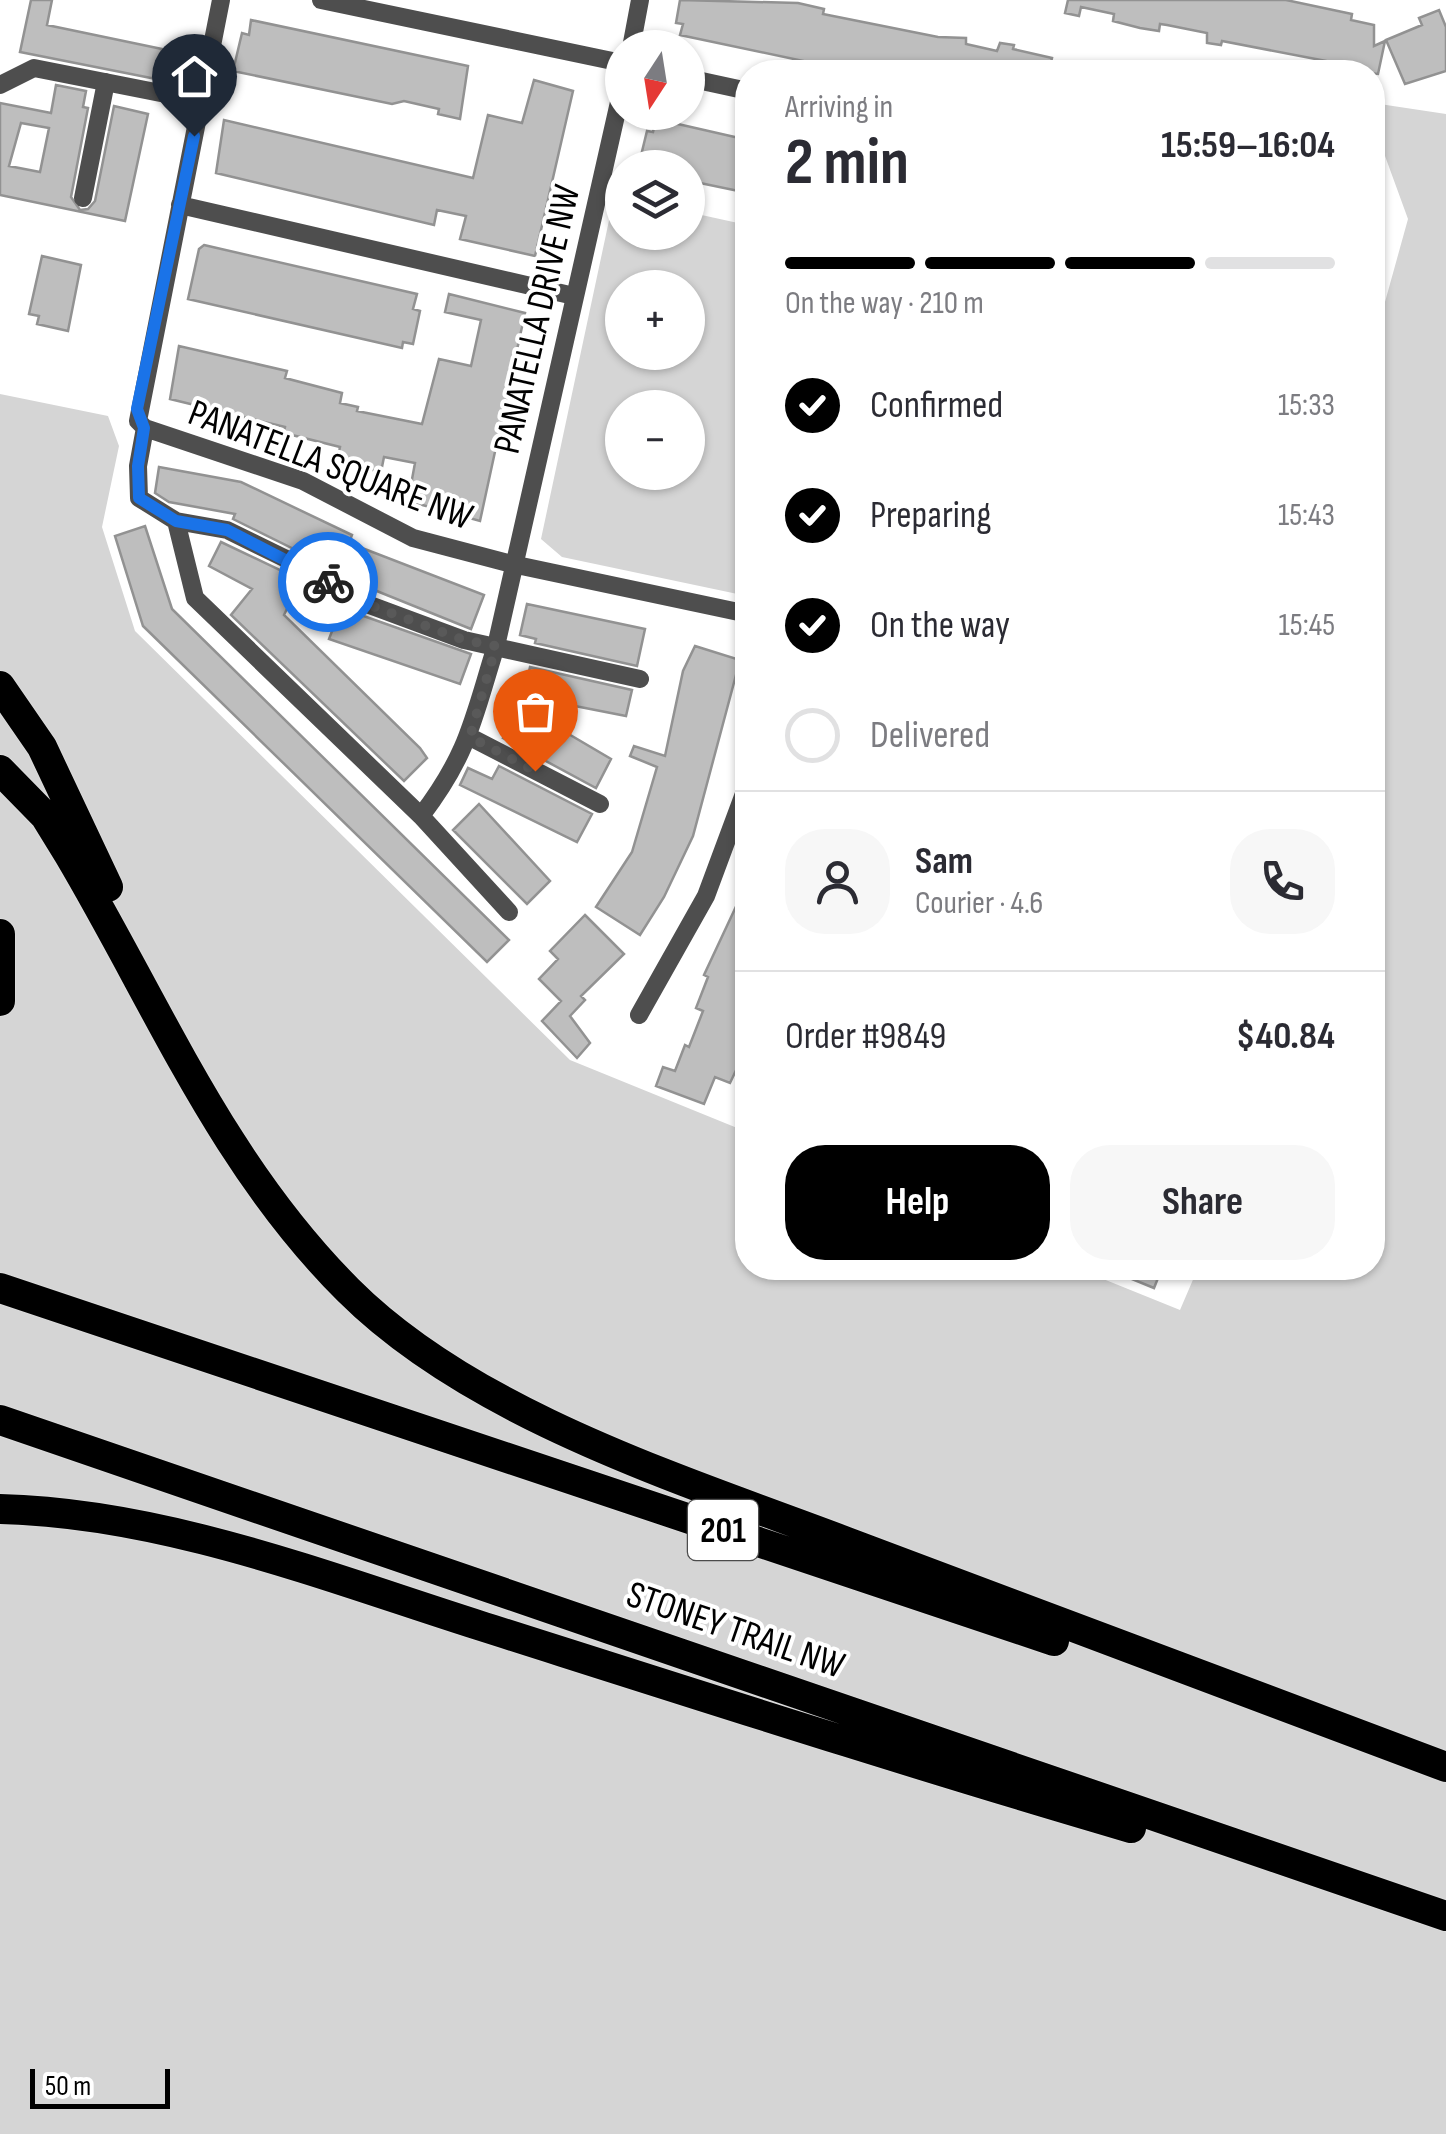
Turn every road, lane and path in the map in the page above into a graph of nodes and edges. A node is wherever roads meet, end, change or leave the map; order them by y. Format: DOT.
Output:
graph roads {
  1 [pos="221,0"];
  2 [pos="320,0"];
  3 [pos="640,0"];
  4 [pos="634,30"];
  5 [pos="605,59"];
  6 [pos="106,82"];
  7 [pos="705,82"];
  8 [pos="0,86"];
  9 [pos="735,89"];
  10 [pos="201,102"];
  11 [pos="612,130"];
  12 [pos="82,198"];
  13 [pos="180,205"];
  14 [pos="574,296"];
  15 [pos="144,428"];
  16 [pos="176,521"];
  17 [pos="512,564"];
  18 [pos="735,611"];
  19 [pos="496,646"];
  20 [pos="640,679"];
  21 [pos="0,686"];
  22 [pos="470,737"];
  23 [pos="0,770"];
  24 [pos="600,804"];
  25 [pos="421,816"];
  26 [pos="735,818"];
  27 [pos="509,912"];
  28 [pos="0,934"];
  29 [pos="121,942"];
  30 [pos="0,1001"];
  31 [pos="639,1015"];
  32 [pos="0,1288"];
  33 [pos="0,1420"];
  34 [pos="0,1442"];
  35 [pos="0,1509"];
  36 [pos="280,1515"];
  37 [pos="1446,1770"];
  38 [pos="1446,1917"];
  1 -- 10 [label="street, PANATELLA SQUARE NW"];
  2 -- 5 [label="street"];
  3 -- 4 [label="street"];
  6 -- 8 [label="street"];
  6 -- 10 [label="street"];
  6 -- 12 [label="street"];
  7 -- 9 [label="street"];
  10 -- 13 [label="street, PANATELLA SQUARE NW"];
  11 -- 14 [label="street, PANATELLA DRIVE NW"];
  13 -- 14 [label="street"];
  13 -- 15 [label="street, PANATELLA SQUARE NW"];
  14 -- 17 [label="street, PANATELLA DRIVE NW"];
  15 -- 16 [label="street"];
  15 -- 17 [label="street, PANATELLA SQUARE NW"];
  16 -- 19 [label="street"];
  16 -- 25 [label="street"];
  17 -- 18 [label="street, PANATELLA SQUARE NW"];
  17 -- 19 [label="street, PANATELLA DRIVE NW"];
  19 -- 20 [label="street"];
  19 -- 22 [label="street, PANATELLA DRIVE NW"];
  21 -- 29 [label="highway"];
  22 -- 24 [label="street"];
  22 -- 25 [label="street, PANATELLA DRIVE NW"];
  23 -- 29 [label="highway"];
  25 -- 27 [label="street"];
  26 -- 31 [label="street"];
  28 -- 30 [label="highway"];
  29 -- 37 [label="highway"];
  32 -- 37 [label="highway, 201"];
  33 -- 36 [label="highway, STONEY TRAIL NW"];
  34 -- 36 [label="highway"];
  35 -- 38 [label="highway"];
  36 -- 38 [label="highway, STONEY TRAIL NW"];
}
